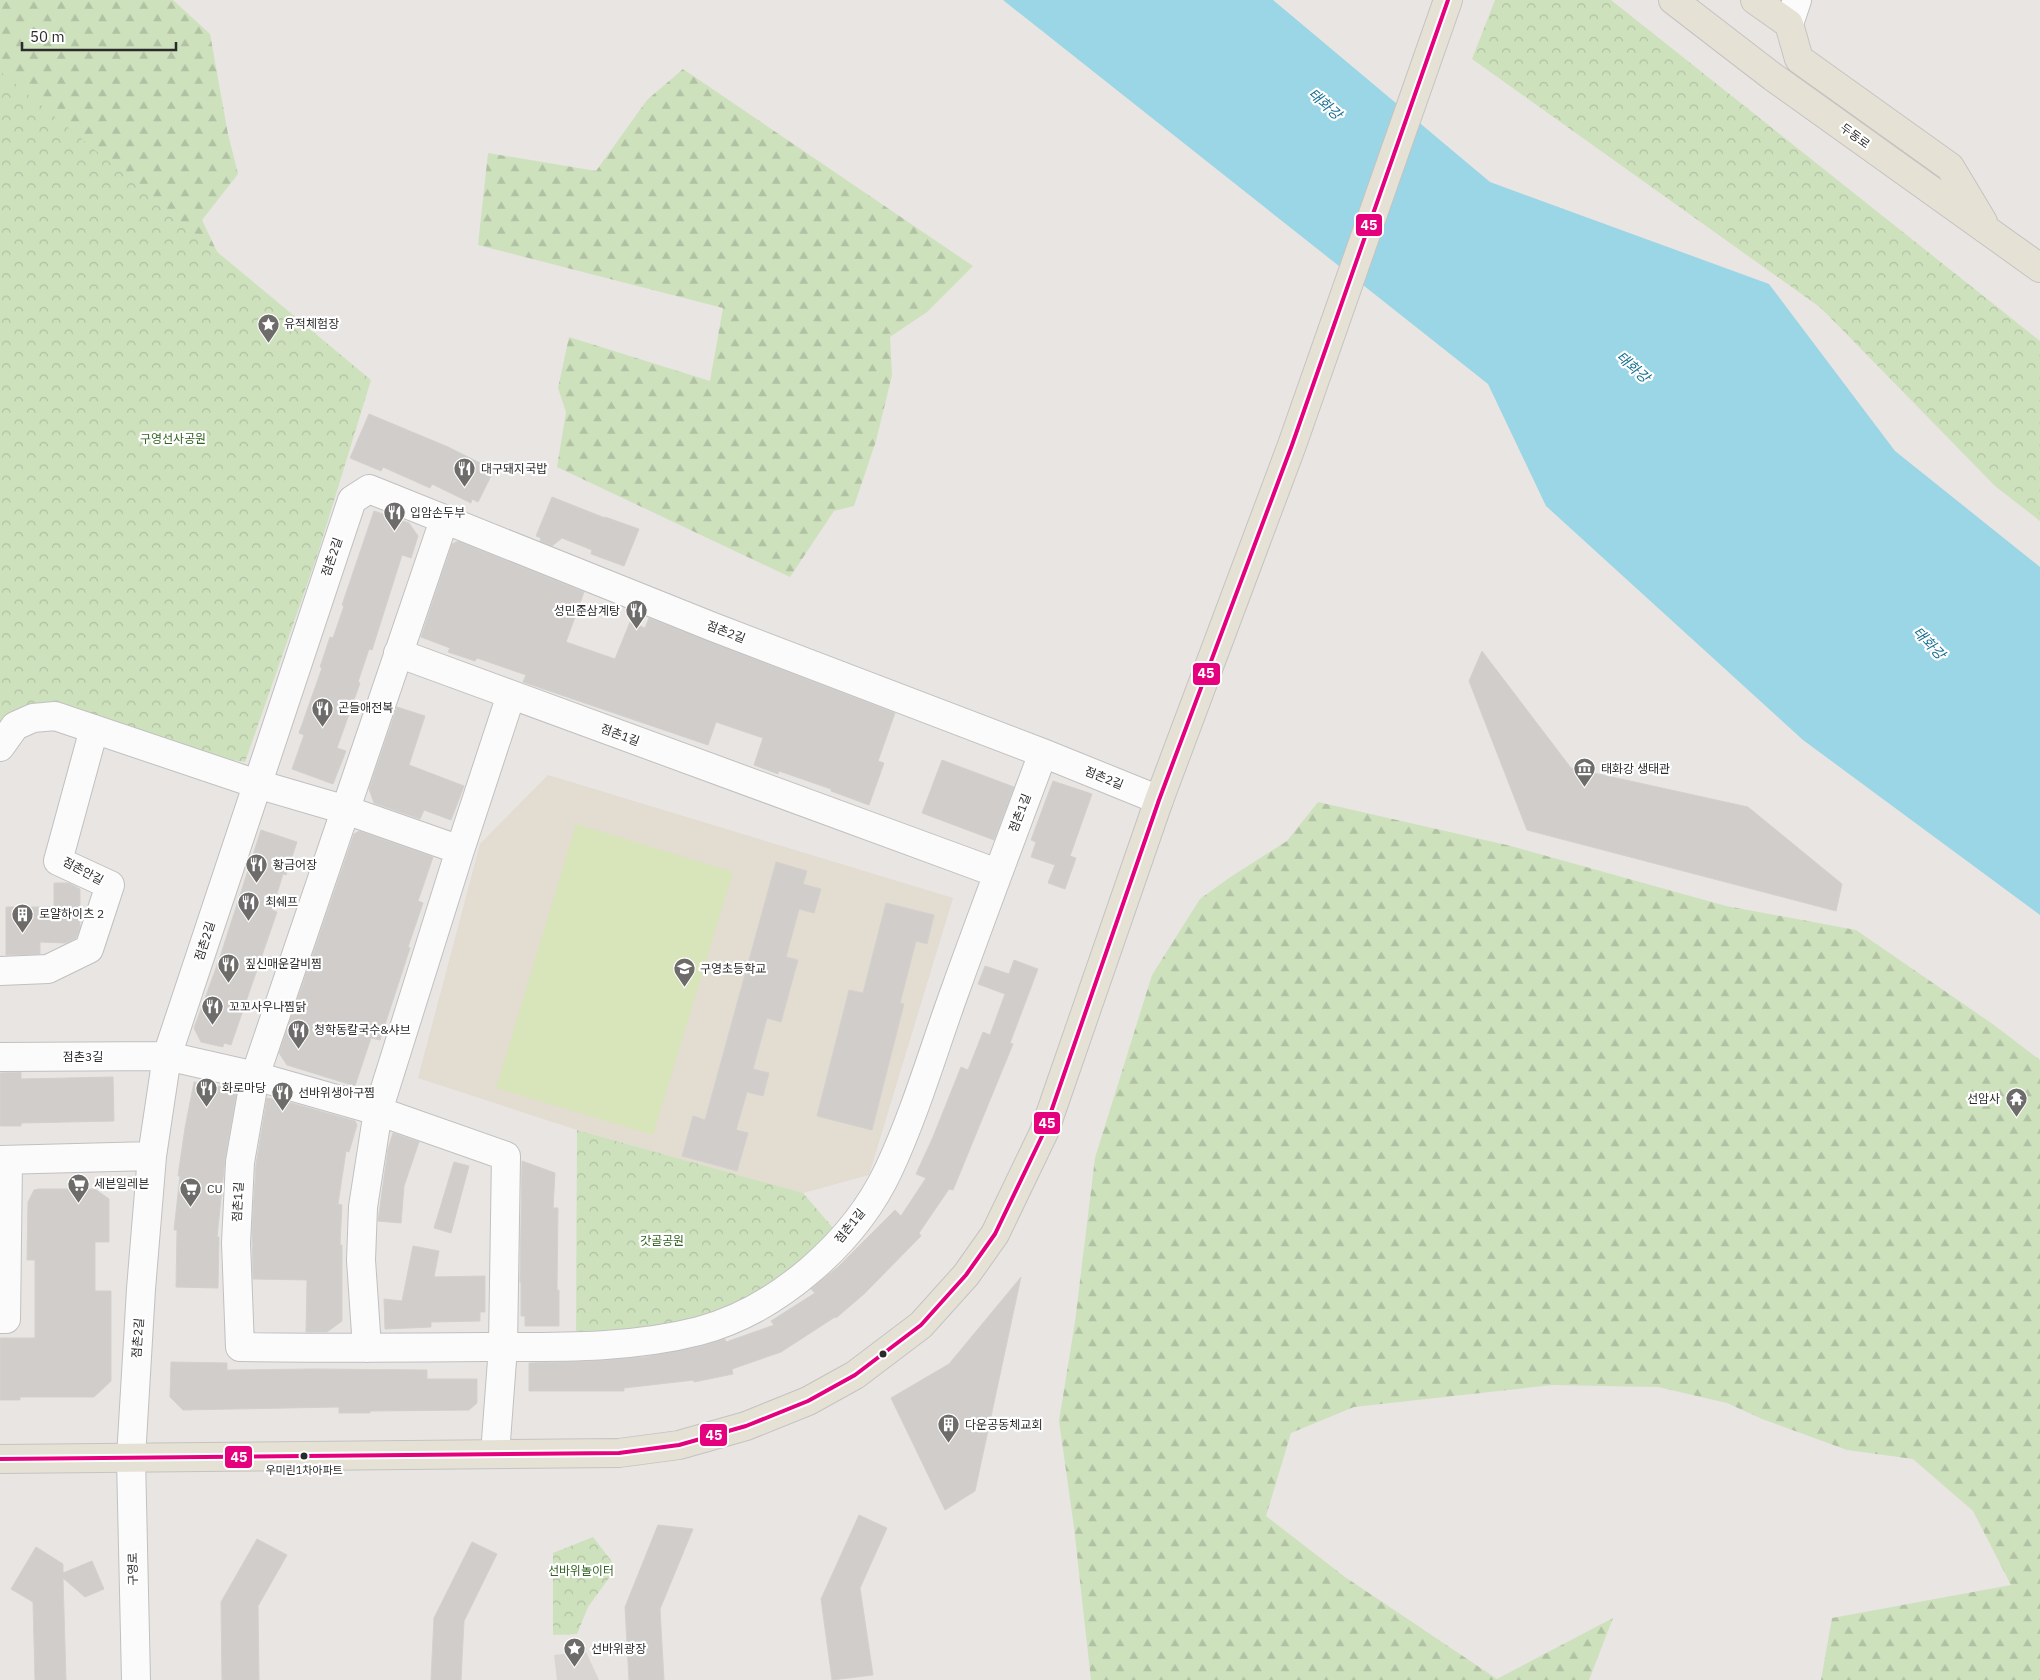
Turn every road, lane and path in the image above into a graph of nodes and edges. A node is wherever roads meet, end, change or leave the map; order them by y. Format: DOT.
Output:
graph roads {
  1 [pos="1448,0"];
  2 [pos="1673,0"];
  3 [pos="1755,0"];
  4 [pos="1793,12"];
  5 [pos="1989,232"];
  6 [pos="2040,268"];
  7 [pos="444,520"];
  8 [pos="398,653"];
  9 [pos="511,696"];
  10 [pos="94,729"];
  11 [pos="0,747"];
  12 [pos="1043,753"];
  13 [pos="257,784"];
  14 [pos="1159,800"];
  15 [pos="346,810"];
  16 [pos="460,850"];
  17 [pos="997,874"];
  18 [pos="0,971"];
  19 [pos="166,1056"];
  20 [pos="0,1057"];
  21 [pos="255,1076"];
  22 [pos="378,1111"];
  23 [pos="152,1156"];
  24 [pos="4,1160"];
  25 [pos="0,1319"];
  26 [pos="503,1347"];
  27 [pos="367,1348"];
  28 [pos="495,1454"];
  29 [pos="131,1458"];
  30 [pos="0,1459"];
  31 [pos="136,1680"];
  1 -- 14 [label="main road"];
  2 -- 5 [label="main road, 두동로"];
  3 -- 4 [label="main road"];
  4 -- 5 [label="main road"];
  5 -- 6 [label="main road, 두동로"];
  7 -- 8 [label="street"];
  7 -- 12 [label="street, 점촌2길"];
  7 -- 13 [label="street, 점촌2길"];
  8 -- 9 [label="street, 점촌1길"];
  8 -- 15 [label="street, 점촌1길"];
  9 -- 16 [label="street"];
  9 -- 17 [label="street, 점촌1길"];
  10 -- 11 [label="street"];
  10 -- 13 [label="street"];
  10 -- 18 [label="street, 점촌안길"];
  12 -- 14 [label="street, 점촌2길"];
  12 -- 17 [label="street, 점촌1길"];
  13 -- 15 [label="street"];
  13 -- 19 [label="street, 점촌2길"];
  14 -- 28 [label="main road"];
  15 -- 16 [label="street"];
  15 -- 21 [label="street, 점촌1길"];
  16 -- 22 [label="street"];
  17 -- 26 [label="street, 점촌1길"];
  19 -- 20 [label="street, 점촌3길"];
  19 -- 21 [label="street, 점촌3길"];
  19 -- 23 [label="street, 점촌2길"];
  21 -- 22 [label="street, 점촌3길"];
  21 -- 27 [label="street, 점촌1길"];
  22 -- 26 [label="street"];
  22 -- 27 [label="street"];
  23 -- 24 [label="street"];
  23 -- 29 [label="street, 점촌2길"];
  24 -- 25 [label="street"];
  26 -- 27 [label="street, 점촌1길"];
  26 -- 28 [label="street"];
  28 -- 29 [label="main road"];
  29 -- 30 [label="main road"];
  29 -- 31 [label="street, 구영로"];
}
